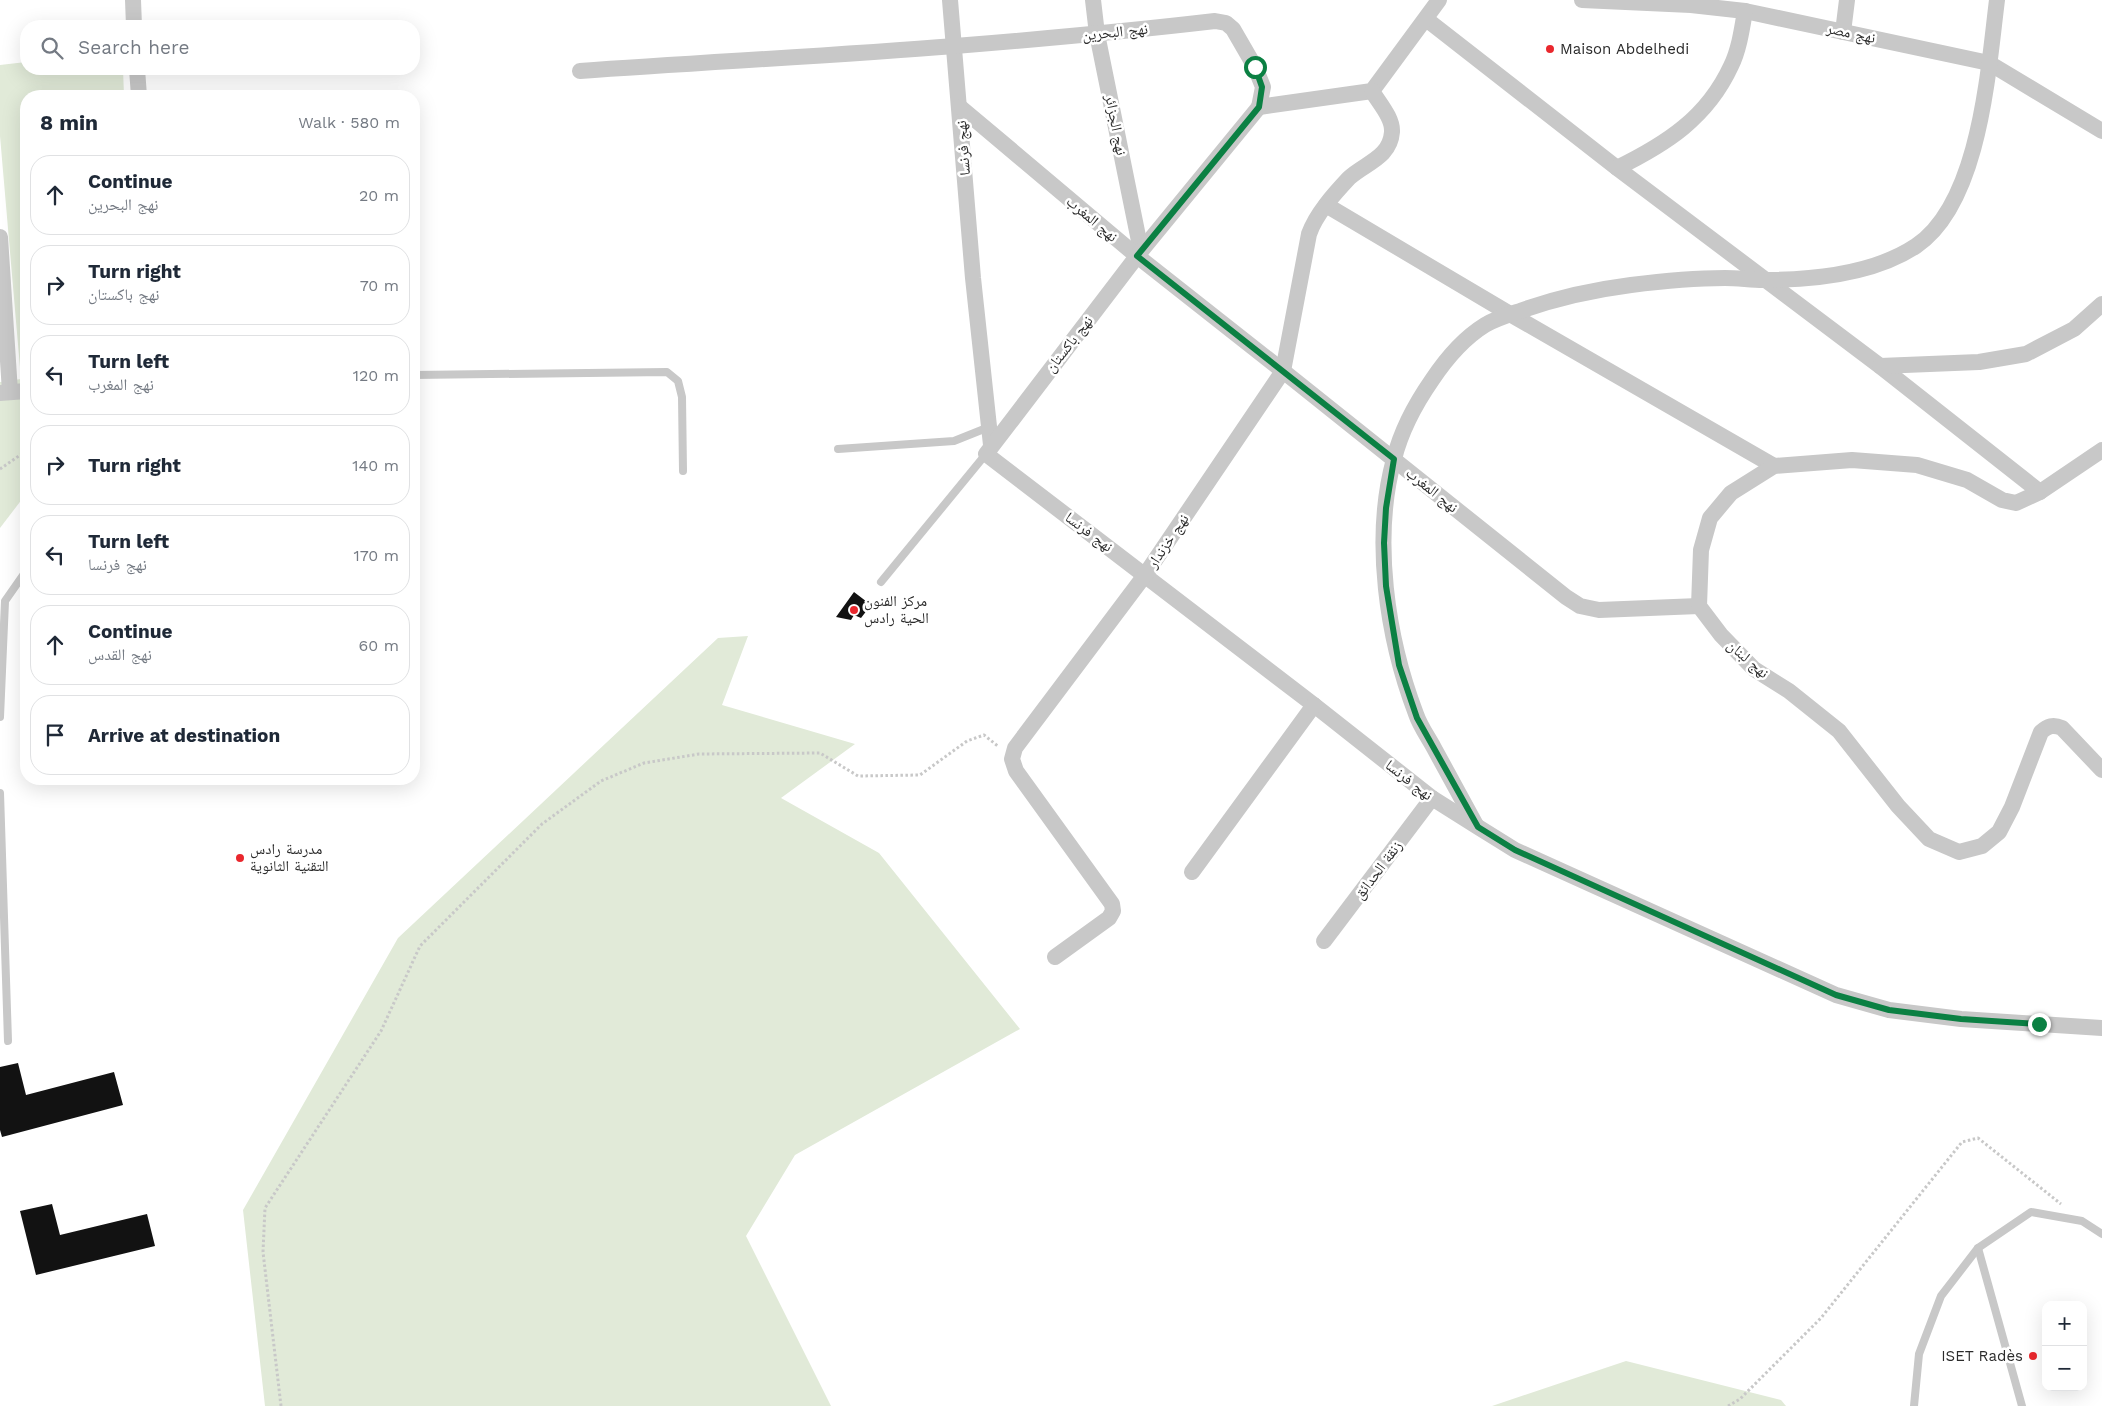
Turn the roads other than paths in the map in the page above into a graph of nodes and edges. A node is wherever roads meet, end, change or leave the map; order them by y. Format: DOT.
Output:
graph roads {
  1 [pos="133,0"];
  2 [pos="950,0"];
  3 [pos="1093,0"];
  4 [pos="1439,0"];
  5 [pos="1582,0"];
  6 [pos="1847,0"];
  7 [pos="1997,0"];
  8 [pos="1745,11"];
  9 [pos="1426,18"];
  10 [pos="134,20"];
  11 [pos="1843,32"];
  12 [pos="1098,34"];
  13 [pos="953,46"];
  14 [pos="1989,63"];
  15 [pos="580,71"];
  16 [pos="137,75"];
  17 [pos="139,90"];
  18 [pos="1372,91"];
  19 [pos="960,107"];
  20 [pos="1259,107"];
  21 [pos="2102,131"];
  22 [pos="1617,168"];
  23 [pos="1326,206"];
  24 [pos="0,237"];
  25 [pos="1139,253"];
  26 [pos="1763,280"];
  27 [pos="2102,304"];
  28 [pos="1510,314"];
  29 [pos="1880,366"];
  30 [pos="1284,371"];
  31 [pos="420,375"];
  32 [pos="20,392"];
  33 [pos="5,393"];
  34 [pos="989,427"];
  35 [pos="838,449"];
  36 [pos="988,450"];
  37 [pos="2102,450"];
  38 [pos="1394,459"];
  39 [pos="1774,466"];
  40 [pos="683,471"];
  41 [pos="2040,492"];
  42 [pos="1145,575"];
  43 [pos="20,580"];
  44 [pos="881,582"];
  45 [pos="1699,606"];
  46 [pos="1314,705"];
  47 [pos="0,717"];
  48 [pos="2102,770"];
  49 [pos="0,793"];
  50 [pos="1432,798"];
  51 [pos="1478,827"];
  52 [pos="1192,872"];
  53 [pos="1324,941"];
  54 [pos="1056,957"];
  55 [pos="8,1024"];
  56 [pos="2102,1028"];
  57 [pos="0,1030"];
  58 [pos="8,1041"];
  59 [pos="2102,1234"];
  60 [pos="1978,1248"];
  61 [pos="1914,1406"];
  62 [pos="2022,1406"];
  1 -- 10 [label="street"];
  2 -- 13 [label="street, نهج فرنسا"];
  3 -- 12 [label="street, نهج الجزائر"];
  4 -- 9 [label="street"];
  5 -- 8 [label="street, نهج مصر"];
  6 -- 11 [label="street"];
  7 -- 14 [label="street"];
  8 -- 11 [label="street, نهج مصر"];
  8 -- 22 [label="street"];
  9 -- 18 [label="street"];
  9 -- 22 [label="street"];
  11 -- 14 [label="street, نهج مصر"];
  12 -- 13 [label="street, نهج البحرين"];
  12 -- 20 [label="street, نهج البحرين"];
  12 -- 25 [label="street, نهج الجزائر"];
  13 -- 15 [label="street, نهج البحرين"];
  13 -- 19 [label="street, نهج فرنسا"];
  14 -- 21 [label="street, نهج مصر"];
  14 -- 26 [label="street"];
  16 -- 17 [label="street"];
  18 -- 20 [label="street"];
  18 -- 23 [label="street, نهج خزندار"];
  19 -- 25 [label="street, نهج المغرب"];
  19 -- 34 [label="street, نهج فرنسا"];
  20 -- 25 [label="street, نهج باكستان"];
  22 -- 26 [label="street"];
  23 -- 28 [label="street"];
  23 -- 30 [label="street, نهج خزندار"];
  24 -- 33 [label="street"];
  25 -- 30 [label="street, نهج المغرب"];
  25 -- 36 [label="street, نهج باكستان"];
  26 -- 28 [label="street"];
  26 -- 29 [label="street"];
  27 -- 29 [label="street"];
  28 -- 38 [label="street"];
  28 -- 39 [label="street"];
  29 -- 41 [label="street"];
  30 -- 38 [label="street, نهج المغرب"];
  30 -- 42 [label="street, نهج خزندار"];
  31 -- 40 [label="lane"];
  32 -- 33 [label="street"];
  34 -- 35 [label="lane"];
  34 -- 36 [label="street, نهج فرنسا"];
  36 -- 42 [label="street, نهج فرنسا"];
  36 -- 44 [label="lane, نهج باكستان"];
  37 -- 41 [label="street"];
  38 -- 45 [label="street, نهج المغرب"];
  38 -- 51 [label="street"];
  39 -- 41 [label="street"];
  39 -- 45 [label="street"];
  42 -- 46 [label="street, نهج فرنسا"];
  42 -- 54 [label="street, نهج خزندار"];
  43 -- 47 [label="lane"];
  45 -- 48 [label="street, نهج لبنان"];
  46 -- 50 [label="street, نهج فرنسا"];
  46 -- 52 [label="street"];
  49 -- 55 [label="lane"];
  50 -- 51 [label="street, نهج فرنسا"];
  50 -- 53 [label="street, زنقة الحدائق"];
  51 -- 56 [label="street, نهج فرنسا"];
  55 -- 57 [label="lane"];
  55 -- 58 [label="lane"];
  59 -- 60 [label="lane"];
  60 -- 61 [label="lane"];
  60 -- 62 [label="lane"];
}
